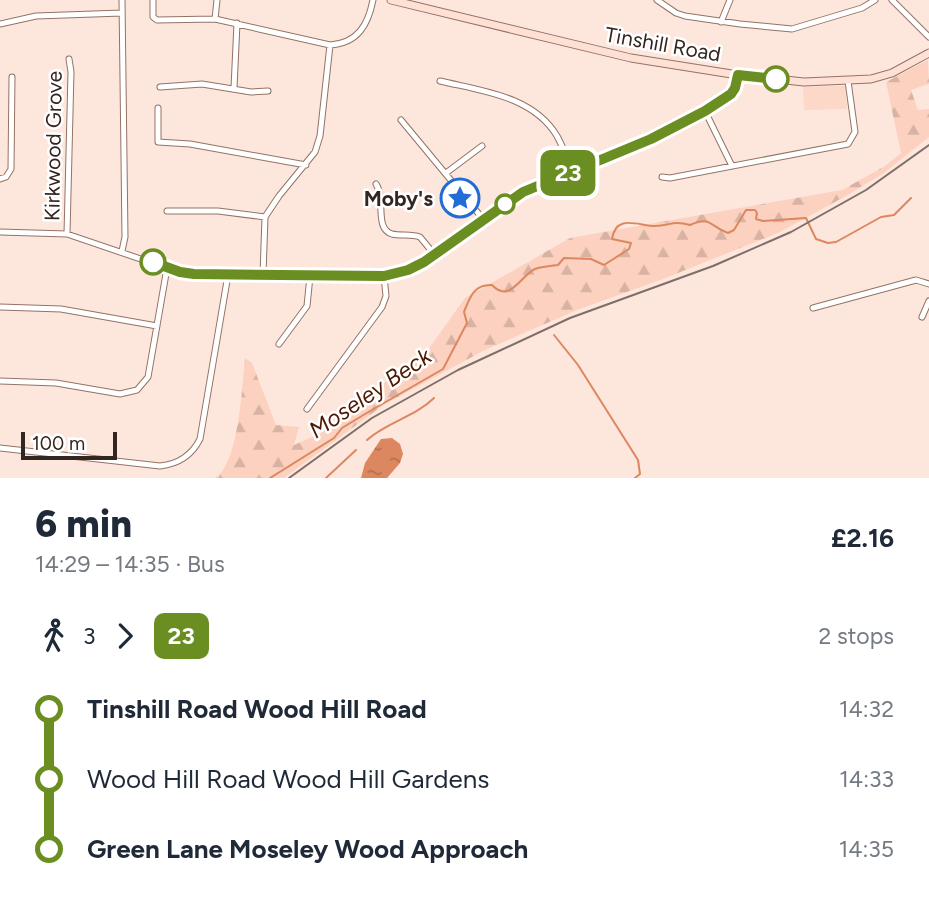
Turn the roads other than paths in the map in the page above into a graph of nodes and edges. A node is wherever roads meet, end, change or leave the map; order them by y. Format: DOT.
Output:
graph roads {
  1 [pos="122,0"];
  2 [pos="153,0"];
  3 [pos="217,0"];
  4 [pos="373,0"];
  5 [pos="391,0"];
  6 [pos="657,0"];
  7 [pos="730,0"];
  8 [pos="875,0"];
  9 [pos="892,0"];
  10 [pos="122,13"];
  11 [pos="215,19"];
  12 [pos="721,22"];
  13 [pos="237,23"];
  14 [pos="0,24"];
  15 [pos="929,37"];
  16 [pos="330,45"];
  17 [pos="929,53"];
  18 [pos="69,59"];
  19 [pos="738,75"];
  20 [pos="12,77"];
  21 [pos="440,81"];
  22 [pos="848,81"];
  23 [pos="160,87"];
  24 [pos="234,88"];
  25 [pos="268,91"];
  26 [pos="158,108"];
  27 [pos="705,111"];
  28 [pos="401,120"];
  29 [pos="482,146"];
  30 [pos="306,165"];
  31 [pos="732,166"];
  32 [pos="573,172"];
  33 [pos="446,173"];
  34 [pos="662,177"];
  35 [pos="0,179"];
  36 [pos="376,184"];
  37 [pos="167,211"];
  38 [pos="265,217"];
  39 [pos="483,219"];
  40 [pos="0,232"];
  41 [pos="67,234"];
  42 [pos="122,251"];
  43 [pos="434,254"];
  44 [pos="167,268"];
  45 [pos="228,275"];
  46 [pos="263,275"];
  47 [pos="310,276"];
  48 [pos="384,276"];
  49 [pos="929,284"];
  50 [pos="929,301"];
  51 [pos="0,307"];
  52 [pos="813,308"];
  53 [pos="922,317"];
  54 [pos="156,326"];
  55 [pos="279,344"];
  56 [pos="0,381"];
  57 [pos="307,409"];
  58 [pos="0,448"];
  1 -- 10 [label="street"];
  2 -- 11 [label="street"];
  3 -- 11 [label="street"];
  4 -- 16 [label="street"];
  5 -- 19 [label="street, Tinshill Road"];
  6 -- 12 [label="street"];
  7 -- 12 [label="street"];
  8 -- 12 [label="street"];
  9 -- 15 [label="street"];
  10 -- 14 [label="street"];
  10 -- 42 [label="street"];
  11 -- 13 [label="street"];
  13 -- 16 [label="street"];
  13 -- 24 [label="street"];
  16 -- 30 [label="street"];
  17 -- 22 [label="street, Tinshill Road"];
  18 -- 41 [label="street, Kirkwood Grove"];
  19 -- 22 [label="street, Tinshill Road"];
  19 -- 27 [label="street"];
  20 -- 35 [label="street"];
  21 -- 32 [label="street"];
  22 -- 31 [label="street"];
  23 -- 24 [label="street"];
  24 -- 25 [label="street"];
  26 -- 30 [label="street"];
  27 -- 31 [label="street"];
  27 -- 32 [label="street"];
  28 -- 33 [label="street"];
  29 -- 33 [label="street"];
  30 -- 38 [label="street"];
  31 -- 34 [label="street"];
  32 -- 39 [label="street"];
  33 -- 39 [label="street"];
  36 -- 43 [label="street"];
  37 -- 38 [label="street"];
  38 -- 46 [label="street"];
  39 -- 43 [label="street"];
  40 -- 41 [label="street"];
  41 -- 42 [label="street"];
  42 -- 44 [label="street"];
  43 -- 48 [label="street"];
  44 -- 45 [label="street"];
  44 -- 54 [label="street"];
  45 -- 46 [label="street"];
  45 -- 58 [label="street"];
  46 -- 47 [label="street"];
  47 -- 48 [label="street"];
  47 -- 55 [label="street"];
  48 -- 57 [label="street"];
  49 -- 52 [label="street"];
  50 -- 53 [label="street"];
  51 -- 54 [label="street"];
  54 -- 56 [label="street"];
}
